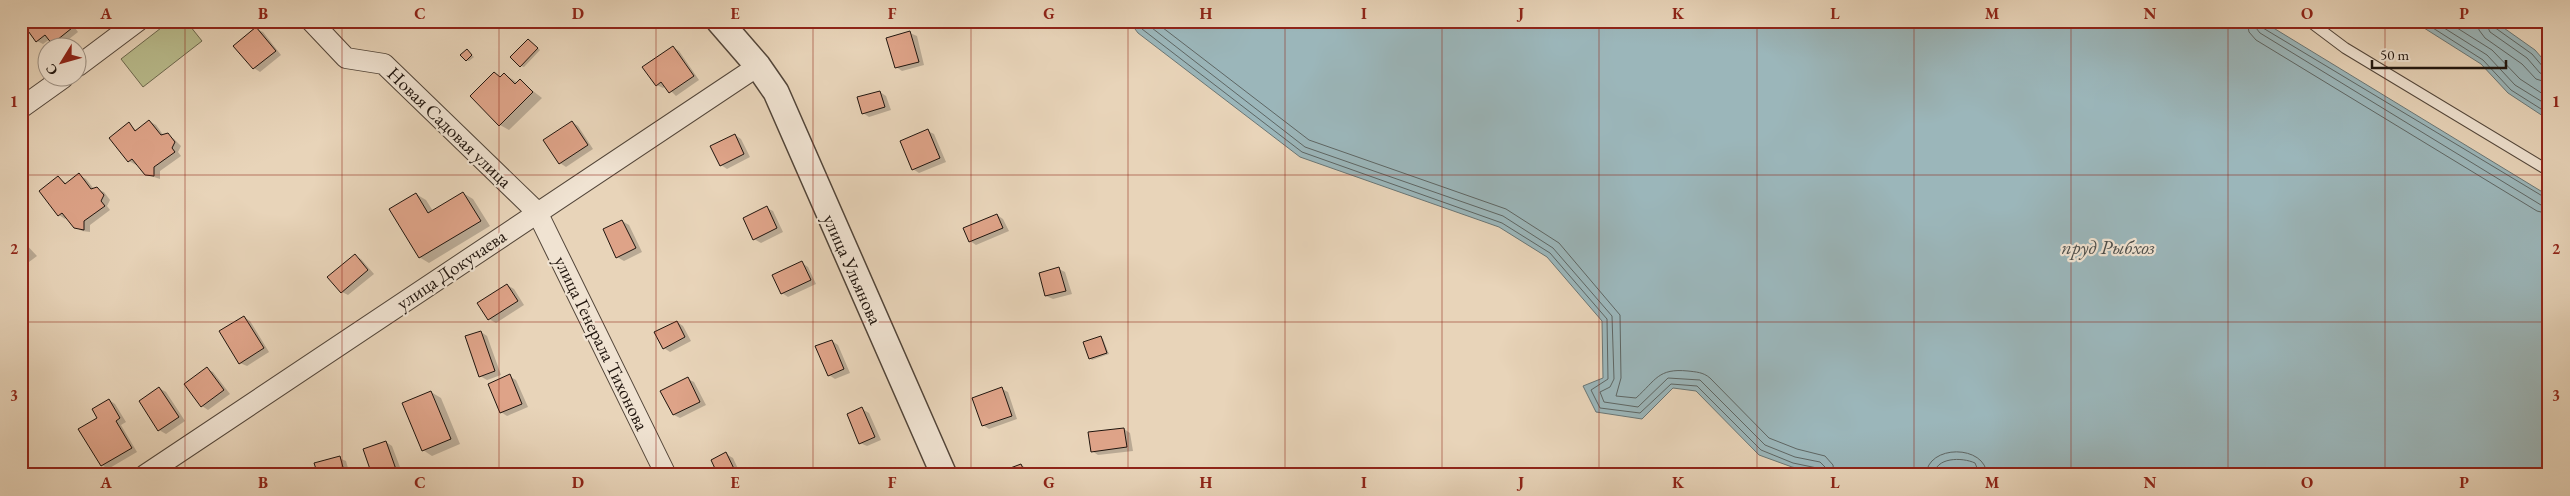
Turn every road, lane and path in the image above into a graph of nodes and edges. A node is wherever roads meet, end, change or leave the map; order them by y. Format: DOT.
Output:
graph roads {
  1 [pos="138,21"];
  2 [pos="311,21"];
  3 [pos="719,21"];
  4 [pos="2309,21"];
  5 [pos="88,58"];
  6 [pos="758,66"];
  7 [pos="49,88"];
  8 [pos="21,108"];
  9 [pos="2549,171"];
  10 [pos="537,212"];
  11 [pos="146,475"];
  12 [pos="666,475"];
  13 [pos="944,475"];
  1 -- 5 [label="street"];
  2 -- 10 [label="street, Новая Садовая улица"];
  3 -- 6 [label="street"];
  4 -- 9 [label="lane"];
  6 -- 10 [label="street, улица Докучаева"];
  6 -- 13 [label="street, улица Ульянова"];
  7 -- 8 [label="street"];
  10 -- 11 [label="street, улица Докучаева"];
  10 -- 12 [label="street, улица Генерала Тихонова"];
}
